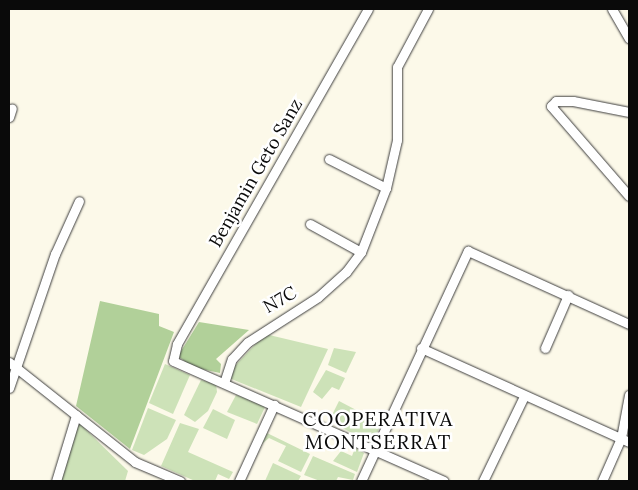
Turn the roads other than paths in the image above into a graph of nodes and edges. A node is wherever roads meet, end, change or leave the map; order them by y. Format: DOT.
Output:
graph roads {
  1 [pos="368,9"];
  2 [pos="428,9"];
  3 [pos="612,9"];
  4 [pos="629,38"];
  5 [pos="629,112"];
  6 [pos="329,159"];
  7 [pos="386,188"];
  8 [pos="629,196"];
  9 [pos="79,201"];
  10 [pos="310,224"];
  11 [pos="361,252"];
  12 [pos="568,295"];
  13 [pos="629,324"];
  14 [pos="421,348"];
  15 [pos="545,348"];
  16 [pos="12,364"];
  17 [pos="224,383"];
  18 [pos="9,388"];
  19 [pos="629,395"];
  20 [pos="524,396"];
  21 [pos="274,405"];
  22 [pos="76,415"];
  23 [pos="625,440"];
  24 [pos="374,451"];
  25 [pos="56,481"];
  26 [pos="180,481"];
  27 [pos="239,481"];
  28 [pos="361,481"];
  29 [pos="444,481"];
  30 [pos="483,481"];
  31 [pos="602,481"];
  1 -- 17 [label="street, Benjamin Geto Sanz"];
  2 -- 7 [label="street, N7C"];
  3 -- 4 [label="street"];
  5 -- 8 [label="street"];
  6 -- 7 [label="street"];
  7 -- 11 [label="street, N7C"];
  9 -- 16 [label="street"];
  10 -- 11 [label="street"];
  11 -- 17 [label="street, N7C"];
  12 -- 13 [label="street"];
  12 -- 14 [label="street"];
  12 -- 15 [label="street"];
  14 -- 20 [label="street"];
  14 -- 24 [label="street"];
  16 -- 18 [label="street"];
  16 -- 22 [label="street"];
  17 -- 21 [label="street"];
  19 -- 23 [label="street"];
  20 -- 23 [label="street"];
  20 -- 30 [label="street"];
  21 -- 24 [label="street"];
  21 -- 27 [label="street"];
  22 -- 25 [label="street"];
  22 -- 26 [label="street"];
  23 -- 31 [label="street"];
  24 -- 28 [label="street"];
  24 -- 29 [label="street"];
}
